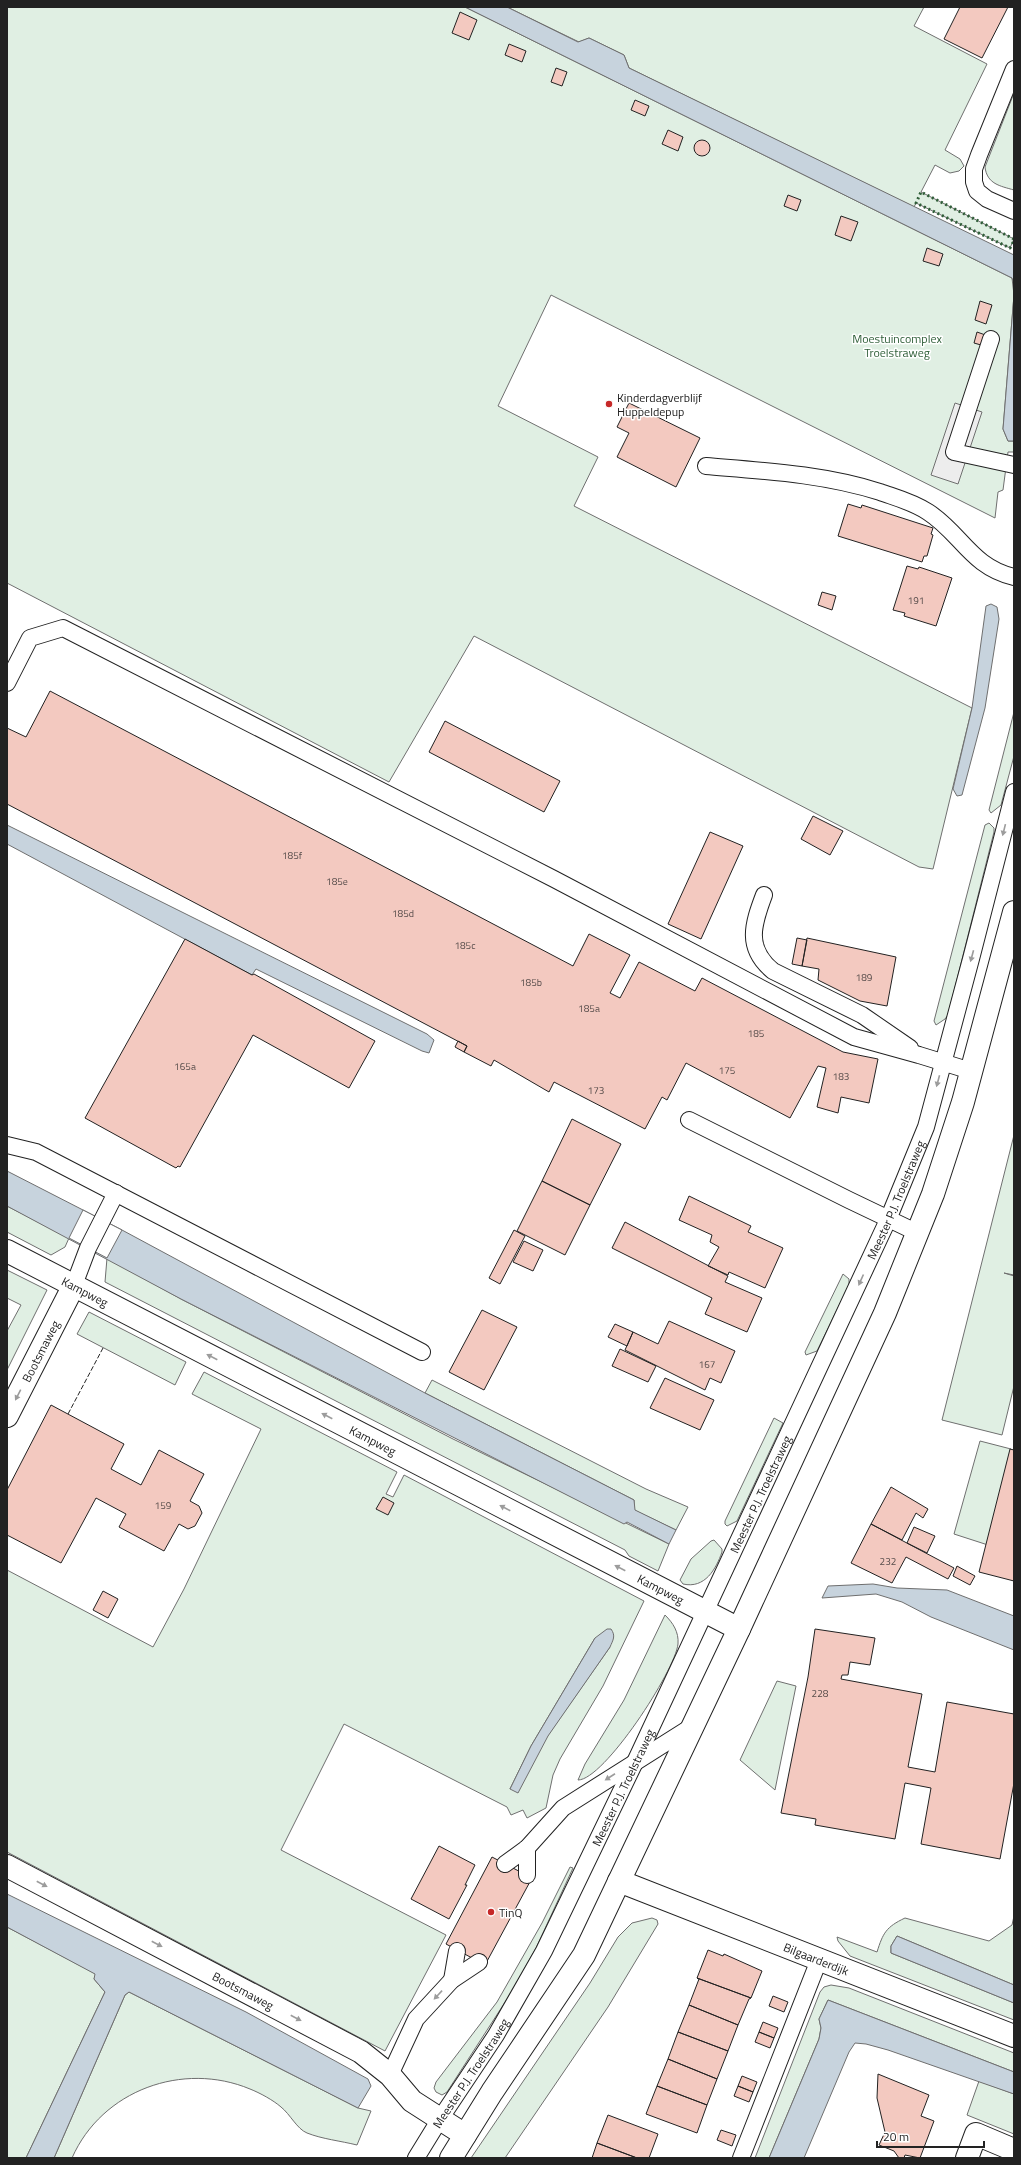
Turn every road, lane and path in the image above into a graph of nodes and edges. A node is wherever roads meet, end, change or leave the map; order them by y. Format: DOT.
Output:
graph roads {
  1 [pos="1014,69"];
  2 [pos="1014,211"];
  3 [pos="991,339"];
  4 [pos="706,466"];
  5 [pos="1014,466"];
  6 [pos="1014,577"];
  7 [pos="7,683"];
  8 [pos="1014,792"];
  9 [pos="764,894"];
  10 [pos="1014,912"];
  11 [pos="920,1055"];
  12 [pos="943,1062"];
  13 [pos="971,1071"];
  14 [pos="689,1120"];
  15 [pos="7,1145"];
  16 [pos="116,1193"];
  17 [pos="888,1219"];
  18 [pos="918,1233"];
  19 [pos="7,1251"];
  20 [pos="74,1285"];
  21 [pos="422,1352"];
  22 [pos="7,1416"];
  23 [pos="705,1612"];
  24 [pos="739,1629"];
  25 [pos="691,1727"];
  26 [pos="636,1760"];
  27 [pos="527,1848"];
  28 [pos="505,1864"];
  29 [pos="7,1866"];
  30 [pos="527,1875"];
  31 [pos="619,1881"];
  32 [pos="457,1951"];
  33 [pos="819,1960"];
  34 [pos="479,1962"];
  35 [pos="452,1980"];
  36 [pos="1014,2036"];
  37 [pos="390,2075"];
  38 [pos="440,2119"];
  39 [pos="465,2135"];
  40 [pos="1014,2150"];
  41 [pos="416,2158"];
  42 [pos="451,2158"];
  43 [pos="741,2158"];
  44 [pos="967,2158"];
  1 -- 2 [label="lane"];
  3 -- 5 [label="lane"];
  4 -- 6 [label="lane"];
  7 -- 11 [label="lane"];
  8 -- 12 [label="lane, Meester P.J. Troelstraweg, one-way"];
  9 -- 11 [label="lane"];
  10 -- 13 [label="street"];
  11 -- 12 [label="lane"];
  12 -- 13 [label="lane"];
  12 -- 17 [label="lane, Meester P.J. Troelstraweg, one-way"];
  13 -- 18 [label="street"];
  14 -- 17 [label="lane"];
  15 -- 16 [label="lane"];
  16 -- 20 [label="lane"];
  16 -- 21 [label="lane"];
  17 -- 18 [label="lane"];
  17 -- 23 [label="lane, Meester P.J. Troelstraweg, one-way"];
  18 -- 24 [label="street"];
  19 -- 20 [label="street, Kampweg"];
  20 -- 22 [label="street, Bootsmaweg, one-way"];
  23 -- 20 [label="street, Kampweg, one-way"];
  23 -- 24 [label="street, Kampweg"];
  23 -- 26 [label="lane, Meester P.J. Troelstraweg"];
  24 -- 25 [label="street"];
  25 -- 26 [label="lane"];
  25 -- 31 [label="street"];
  26 -- 27 [label="lane, one-way"];
  26 -- 38 [label="lane, Meester P.J. Troelstraweg"];
  27 -- 28 [label="lane"];
  27 -- 30 [label="lane"];
  29 -- 37 [label="street, Bootsmaweg, one-way"];
  31 -- 33 [label="street, Bilgaarderdijk"];
  31 -- 39 [label="street"];
  32 -- 35 [label="lane"];
  33 -- 36 [label="street, Bilgaarderdijk"];
  33 -- 43 [label="lane"];
  34 -- 35 [label="lane"];
  35 -- 37 [label="lane, one-way"];
  37 -- 38 [label="street, Bootsmaweg"];
  38 -- 39 [label="street, Bootsmaweg"];
  38 -- 41 [label="lane, Meester P.J. Troelstraweg"];
  39 -- 42 [label="street"];
  40 -- 44 [label="street"];
}
